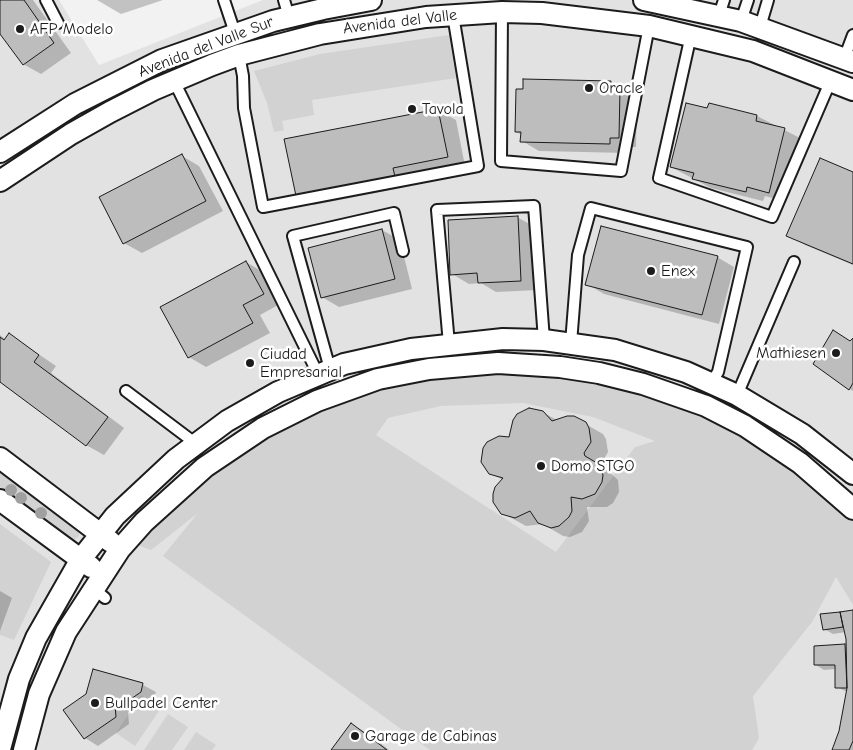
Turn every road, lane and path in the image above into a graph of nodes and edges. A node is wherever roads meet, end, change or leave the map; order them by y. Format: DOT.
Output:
graph roads {
  1 [pos="46,0"];
  2 [pos="224,0"];
  3 [pos="371,0"];
  4 [pos="644,0"];
  5 [pos="748,0"];
  6 [pos="768,0"];
  7 [pos="286,8"];
  8 [pos="722,8"];
  9 [pos="502,12"];
  10 [pos="453,15"];
  11 [pos="741,21"];
  12 [pos="58,23"];
  13 [pos="649,26"];
  14 [pos="760,27"];
  15 [pos="235,33"];
  16 [pos="853,34"];
  17 [pos="691,35"];
  18 [pos="239,55"];
  19 [pos="849,60"];
  20 [pos="830,80"];
  21 [pos="174,81"];
  22 [pos="853,90"];
  23 [pos="2,145"];
  24 [pos="20,166"];
  25 [pos="0,181"];
  26 [pos="403,251"];
  27 [pos="794,262"];
  28 [pos="544,340"];
  29 [pos="571,343"];
  30 [pos="448,344"];
  31 [pos="428,346"];
  32 [pos="389,353"];
  33 [pos="672,368"];
  34 [pos="428,369"];
  35 [pos="324,372"];
  36 [pos="392,375"];
  37 [pos="714,384"];
  38 [pos="661,390"];
  39 [pos="126,391"];
  40 [pos="738,395"];
  41 [pos="706,406"];
  42 [pos="195,444"];
  43 [pos="0,458"];
  44 [pos="853,474"];
  45 [pos="0,500"];
  46 [pos="853,509"];
  47 [pos="100,533"];
  48 [pos="120,549"];
  49 [pos="81,559"];
  50 [pos="100,587"];
  51 [pos="0,749"];
  52 [pos="24,750"];
  1 -- 12 [label="lane"];
  2 -- 15 [label="lane"];
  3 -- 7 [label="street, Avenida del Valle Sur"];
  4 -- 8 [label="street"];
  5 -- 11 [label="lane"];
  6 -- 14 [label="lane"];
  7 -- 15 [label="street, Avenida del Valle Sur"];
  8 -- 11 [label="street"];
  9 -- 10 [label="street, Avenida del Valle"];
  9 -- 13 [label="street, Avenida del Valle"];
  9 -- 13 [label="lane"];
  10 -- 18 [label="street, Avenida del Valle"];
  10 -- 18 [label="lane"];
  11 -- 14 [label="street"];
  13 -- 17 [label="street, Avenida del Valle"];
  14 -- 19 [label="street"];
  15 -- 23 [label="street, Avenida del Valle Sur"];
  16 -- 19 [label="lane"];
  17 -- 20 [label="street, Avenida del Valle"];
  17 -- 20 [label="lane"];
  18 -- 21 [label="street, Avenida del Valle"];
  20 -- 22 [label="street, Avenida del Valle"];
  21 -- 24 [label="street, Avenida del Valle"];
  21 -- 35 [label="lane"];
  23 -- 24 [label="street"];
  24 -- 25 [label="street, Avenida del Valle"];
  26 -- 35 [label="lane"];
  27 -- 40 [label="lane"];
  28 -- 29 [label="street"];
  28 -- 30 [label="street"];
  28 -- 30 [label="lane"];
  29 -- 33 [label="street"];
  29 -- 37 [label="lane"];
  30 -- 31 [label="street"];
  31 -- 32 [label="street"];
  31 -- 34 [label="street"];
  32 -- 35 [label="street"];
  32 -- 36 [label="street"];
  33 -- 37 [label="street"];
  33 -- 38 [label="street"];
  34 -- 36 [label="street"];
  34 -- 38 [label="street"];
  35 -- 42 [label="street"];
  36 -- 48 [label="street"];
  37 -- 40 [label="street"];
  37 -- 41 [label="street"];
  38 -- 41 [label="street"];
  39 -- 42 [label="lane"];
  40 -- 44 [label="street"];
  41 -- 46 [label="street"];
  42 -- 47 [label="street"];
  43 -- 47 [label="street"];
  45 -- 49 [label="street"];
  47 -- 48 [label="street"];
  47 -- 49 [label="street"];
  48 -- 50 [label="street"];
  49 -- 50 [label="street"];
  49 -- 51 [label="street"];
  50 -- 52 [label="street"];
}
